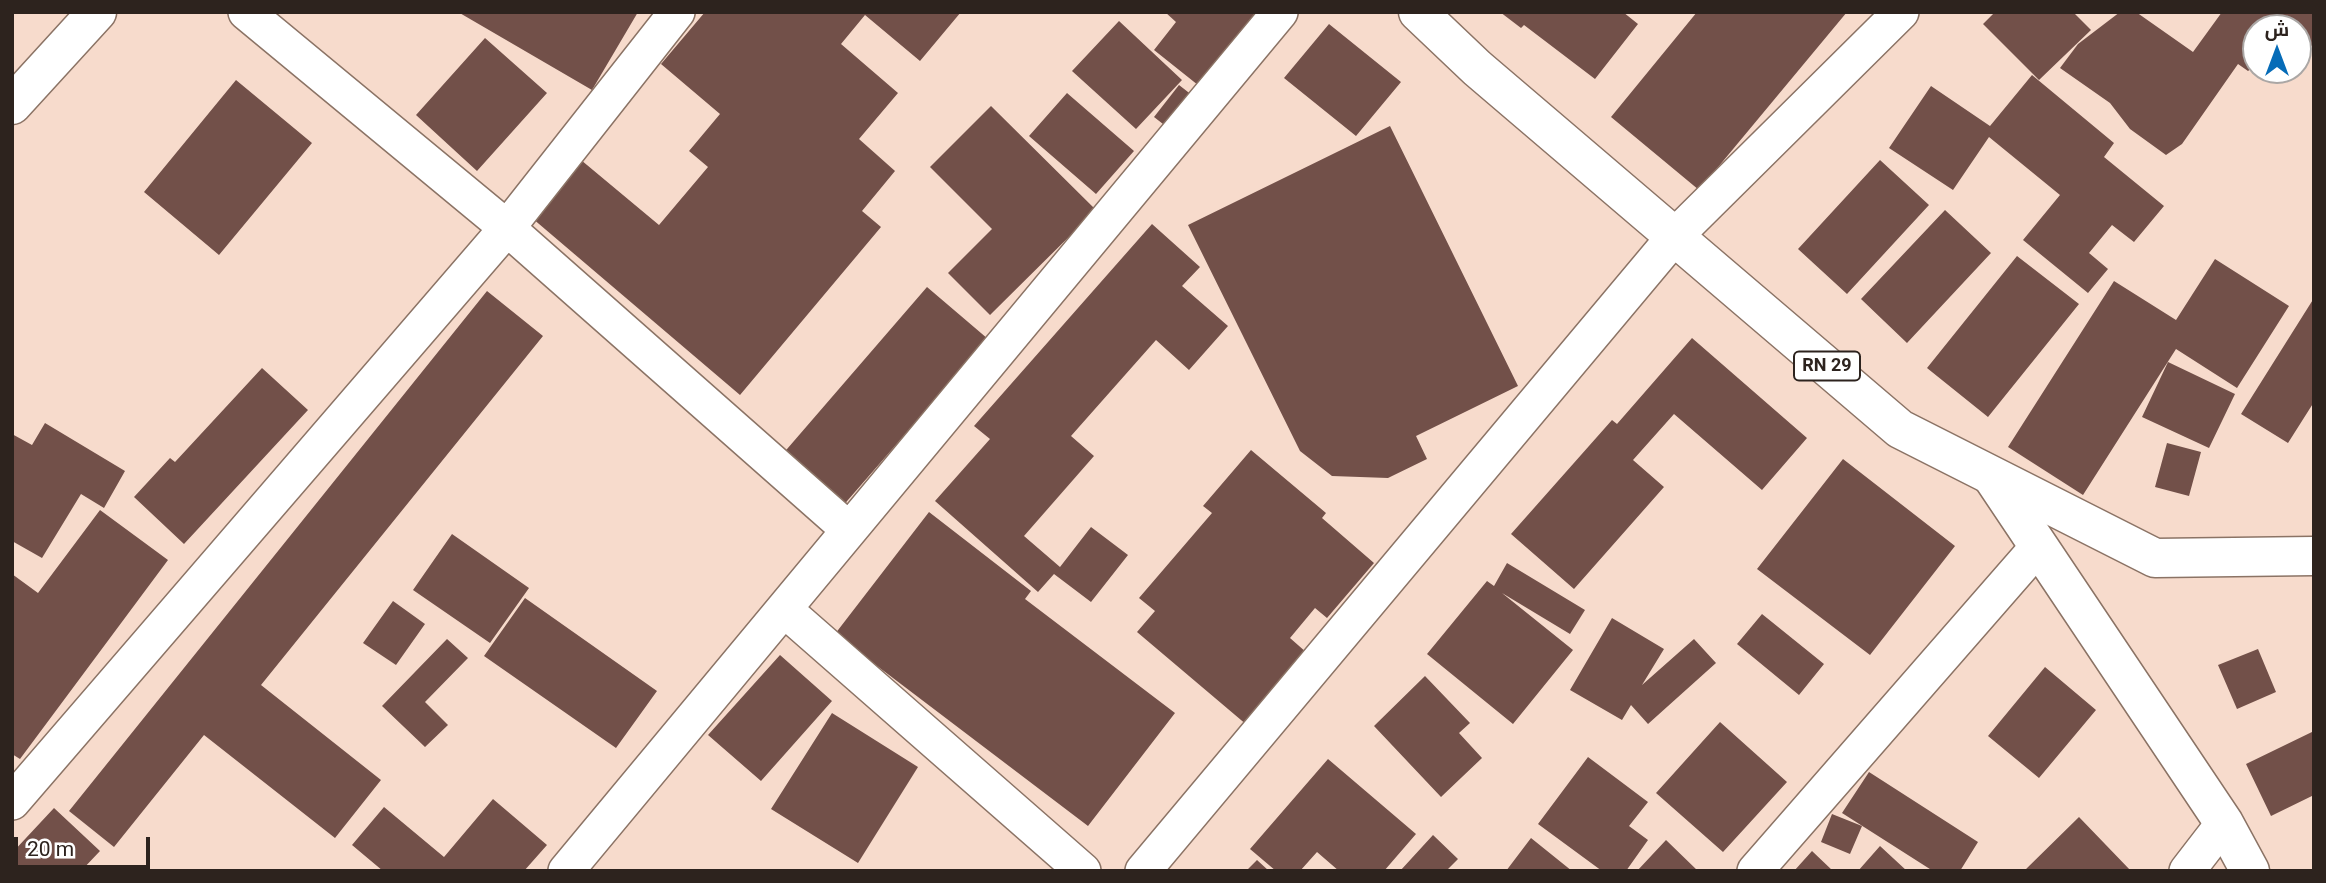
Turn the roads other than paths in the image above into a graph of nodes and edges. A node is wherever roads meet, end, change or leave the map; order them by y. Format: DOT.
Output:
graph roads {
  1 [pos="246,12"];
  2 [pos="677,12"];
  3 [pos="1280,12"];
  4 [pos="1418,12"];
  5 [pos="1901,12"];
  6 [pos="93,13"];
  7 [pos="12,105"];
  8 [pos="507,228"];
  9 [pos="1675,236"];
  10 [pos="1993,478"];
  11 [pos="848,529"];
  12 [pos="2037,548"];
  13 [pos="2314,556"];
  14 [pos="785,610"];
  15 [pos="12,802"];
  16 [pos="2224,823"];
  17 [pos="566,871"];
  18 [pos="1083,871"];
  19 [pos="1143,871"];
  20 [pos="1755,871"];
  21 [pos="2188,871"];
  22 [pos="2250,871"];
  1 -- 8 [label="street"];
  2 -- 8 [label="street"];
  3 -- 11 [label="street"];
  4 -- 9 [label="main road, RN 29"];
  5 -- 9 [label="street"];
  6 -- 7 [label="main road"];
  8 -- 11 [label="street"];
  8 -- 15 [label="street"];
  9 -- 10 [label="main road, RN 29"];
  9 -- 19 [label="street"];
  10 -- 12 [label="main road"];
  10 -- 13 [label="main road, RN 29"];
  11 -- 14 [label="street"];
  12 -- 16 [label="main road"];
  12 -- 20 [label="street"];
  14 -- 17 [label="street"];
  14 -- 18 [label="street"];
  16 -- 21 [label="street"];
  16 -- 22 [label="main road"];
}
